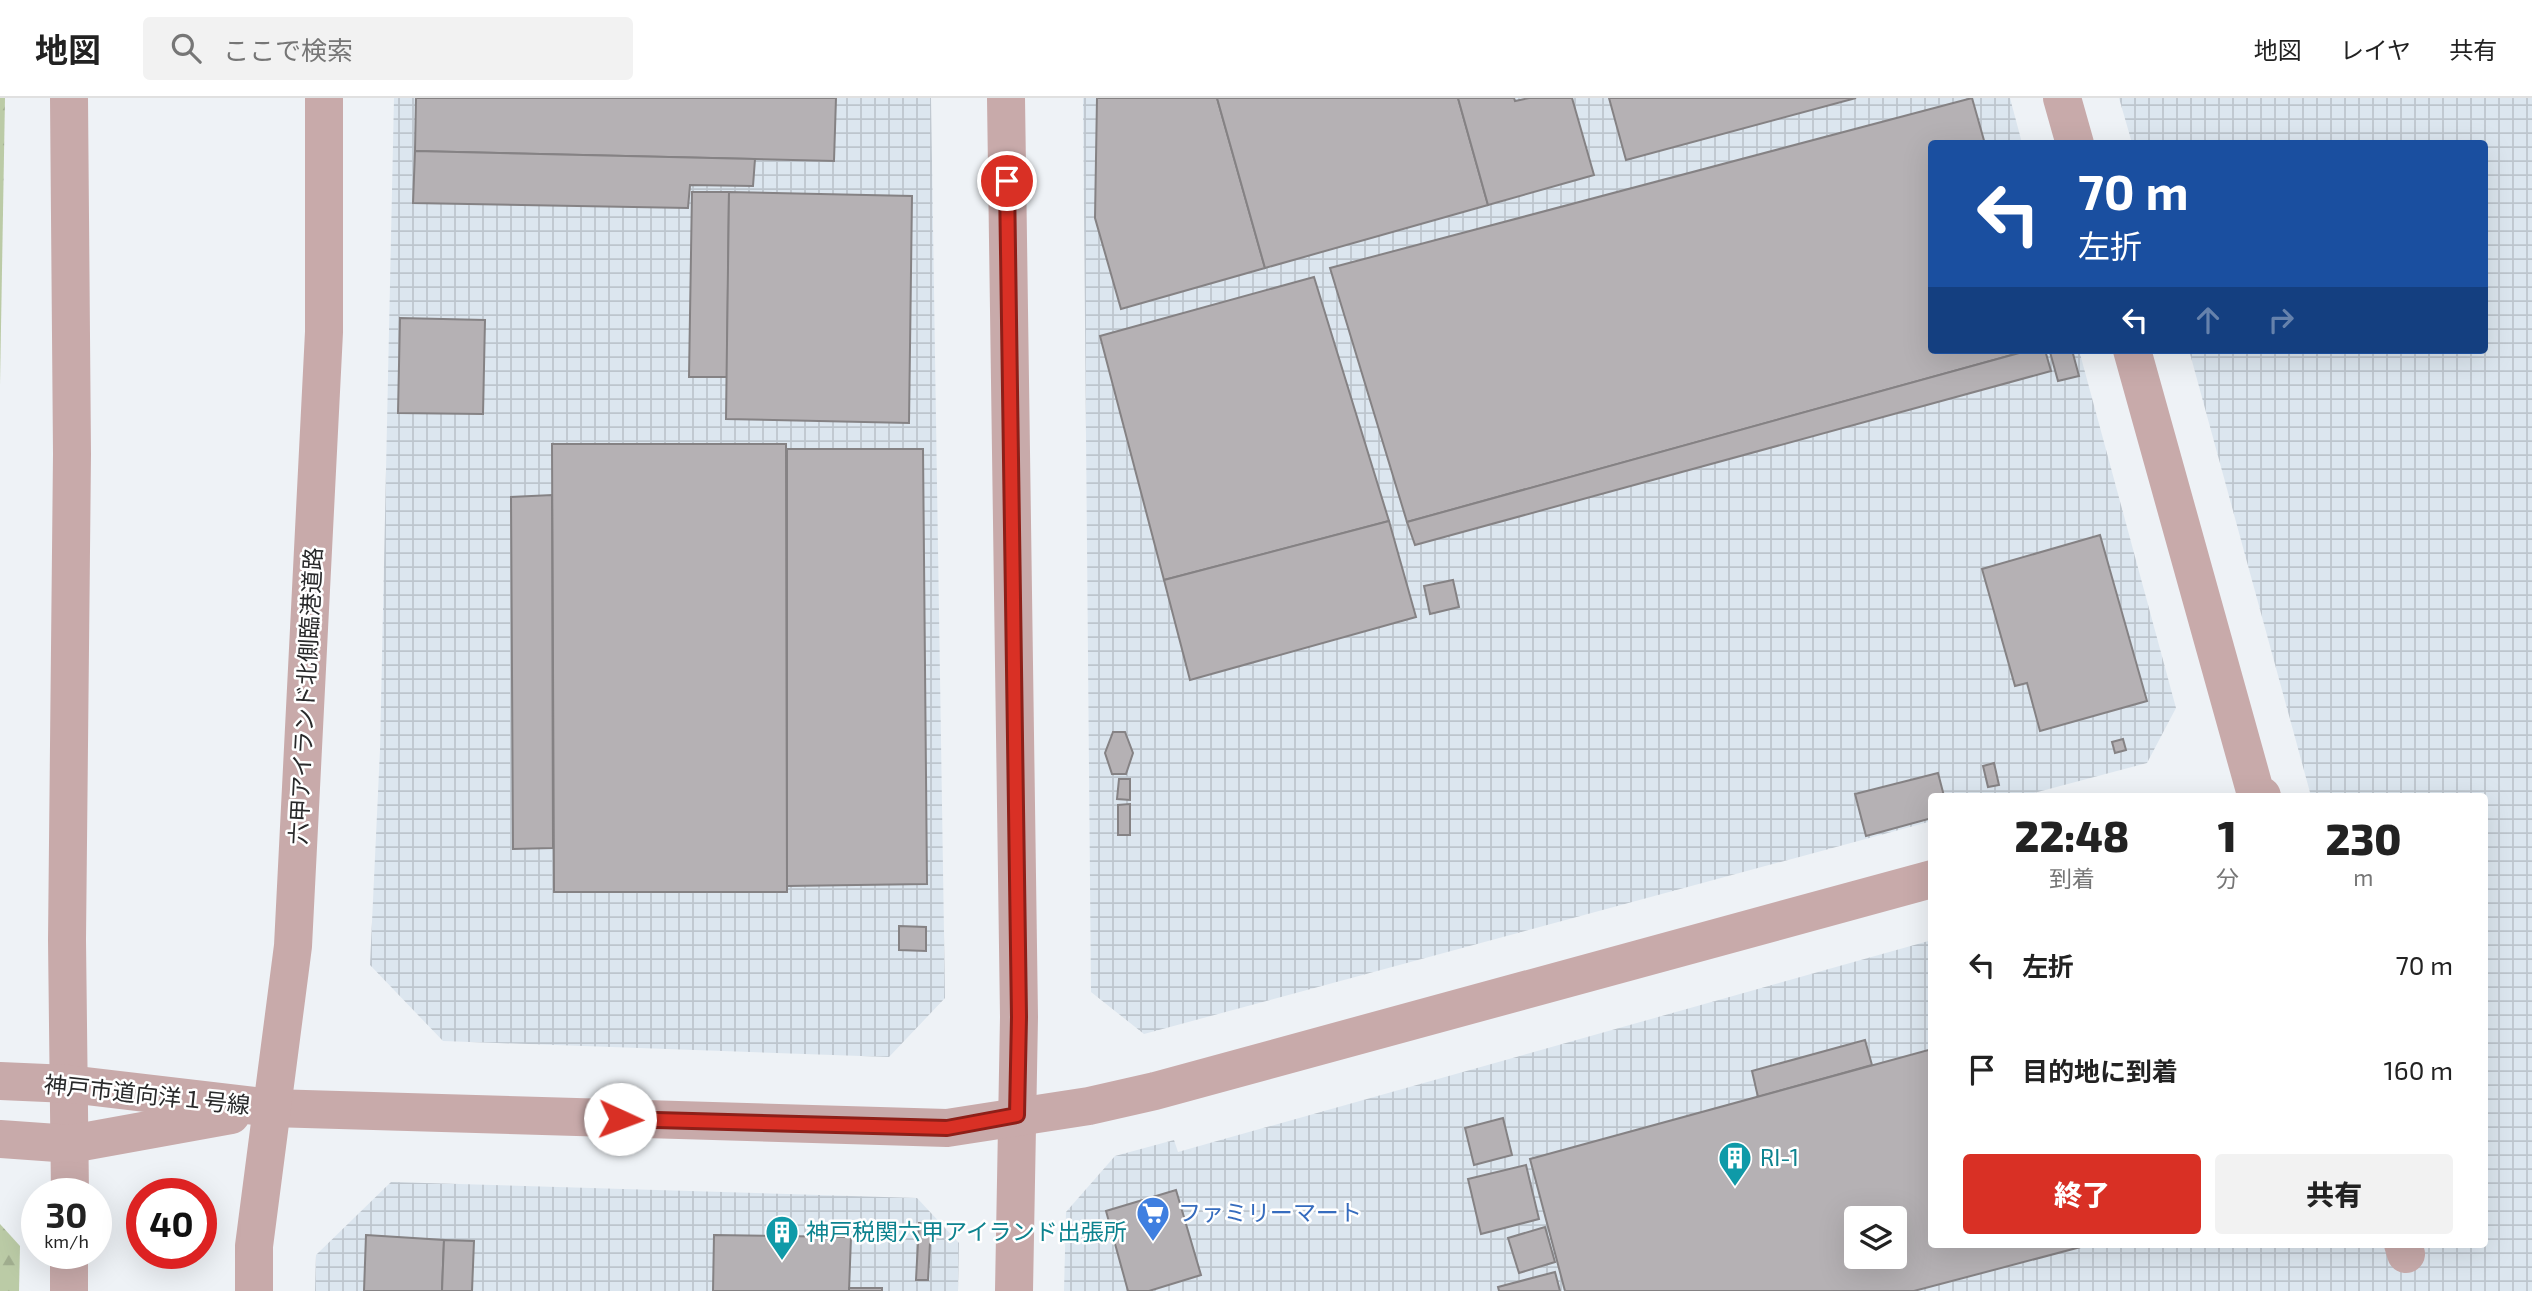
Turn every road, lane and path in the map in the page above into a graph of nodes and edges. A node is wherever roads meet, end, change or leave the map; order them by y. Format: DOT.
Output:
graph roads {
  1 [pos="69,98"];
  2 [pos="324,98"];
  3 [pos="1006,98"];
  4 [pos="2062,98"];
  5 [pos="2074,140"];
  6 [pos="2133,354"];
  7 [pos="2250,793"];
  8 [pos="1928,880"];
  9 [pos="0,1081"];
  10 [pos="69,1084"];
  11 [pos="271,1108"];
  12 [pos="1017,1115"];
  13 [pos="0,1139"];
  14 [pos="71,1144"];
  15 [pos="70,1178"];
  16 [pos="69,1269"];
  17 [pos="69,1291"];
  18 [pos="254,1291"];
  19 [pos="1014,1291"];
  1 -- 10 [label="street"];
  2 -- 11 [label="street, 六甲アイランド北側臨港道路"];
  3 -- 12 [label="street"];
  4 -- 5 [label="street"];
  6 -- 7 [label="street"];
  8 -- 12 [label="street"];
  9 -- 10 [label="street, 神戸市道向洋１号線"];
  10 -- 11 [label="street, 神戸市道向洋１号線"];
  10 -- 14 [label="street"];
  11 -- 12 [label="street"];
  11 -- 14 [label="street, 神戸市道向洋１号線"];
  11 -- 18 [label="street, 六甲アイランド北側臨港道路"];
  12 -- 19 [label="street"];
  13 -- 14 [label="street, 神戸市道向洋１号線"];
  14 -- 15 [label="street"];
  16 -- 17 [label="street"];
}
